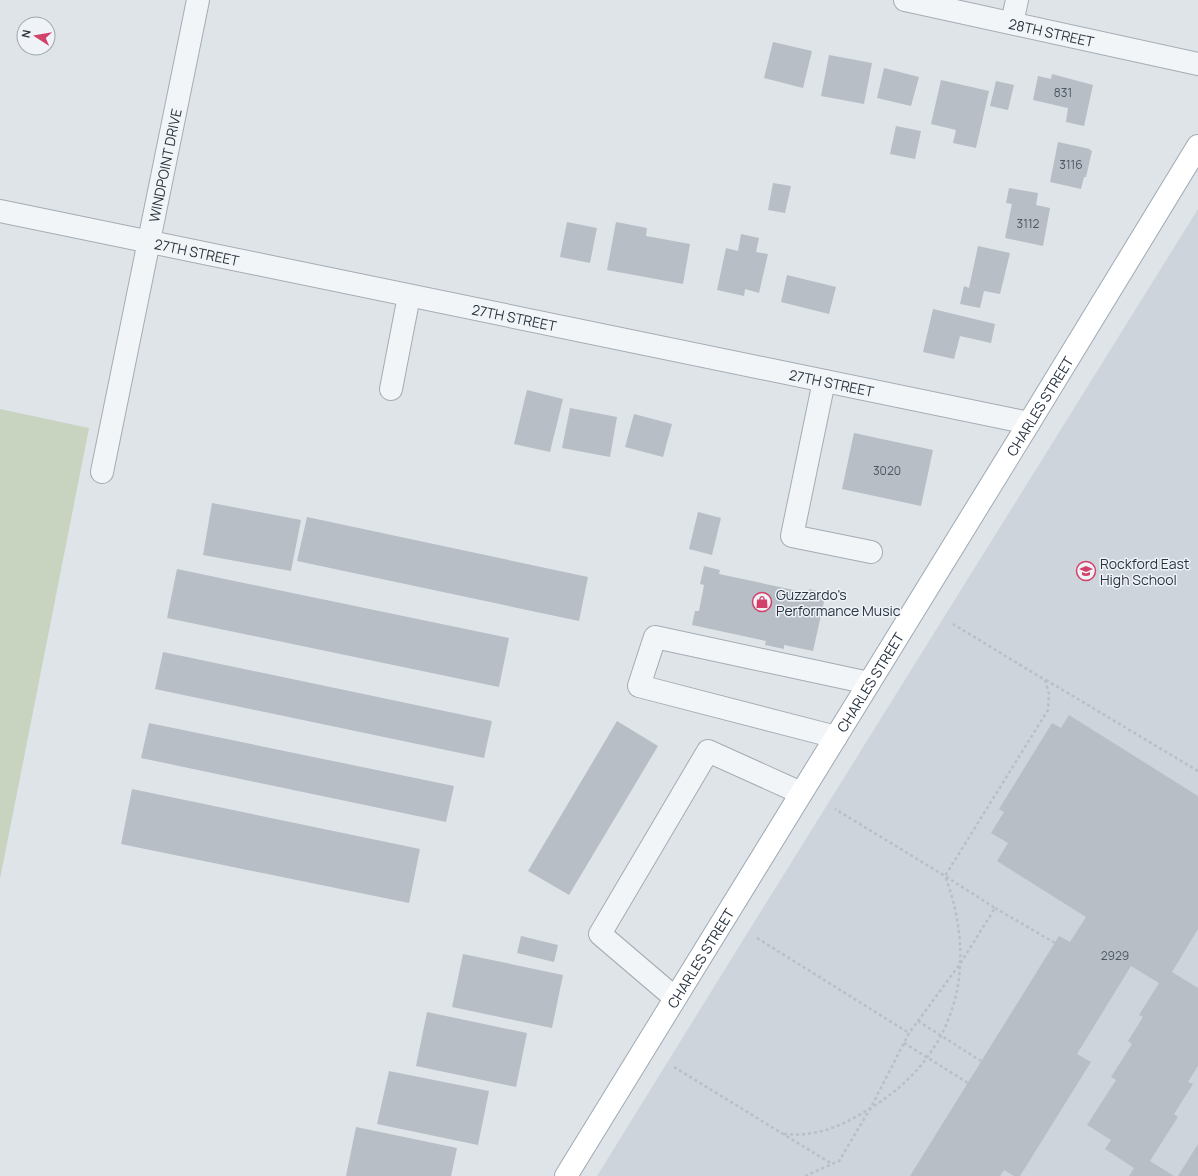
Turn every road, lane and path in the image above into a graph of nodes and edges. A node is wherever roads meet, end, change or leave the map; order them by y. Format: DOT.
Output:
graph roads {
  1 [pos="198,0"];
  2 [pos="905,0"];
  3 [pos="1017,0"];
  4 [pos="1012,23"];
  5 [pos="1198,64"];
  6 [pos="1198,146"];
  7 [pos="0,211"];
  8 [pos="150,242"];
  9 [pos="409,296"];
  10 [pos="824,381"];
  11 [pos="392,389"];
  12 [pos="1029,423"];
  13 [pos="102,472"];
  14 [pos="871,552"];
  15 [pos="953,624"];
  16 [pos="1045,680"];
  17 [pos="869,683"];
  18 [pos="836,737"];
  19 [pos="1198,770"];
  20 [pos="801,793"];
  21 [pos="835,809"];
  22 [pos="945,876"];
  23 [pos="995,908"];
  24 [pos="757,938"];
  25 [pos="1055,943"];
  26 [pos="960,964"];
  27 [pos="675,998"];
  28 [pos="918,1021"];
  29 [pos="909,1033"];
  30 [pos="942,1037"];
  31 [pos="904,1043"];
  32 [pos="927,1058"];
  33 [pos="981,1061"];
  34 [pos="674,1067"];
  35 [pos="968,1083"];
  36 [pos="870,1109"];
  37 [pos="784,1134"];
  38 [pos="833,1164"];
  39 [pos="566,1176"];
  40 [pos="805,1176"];
  1 -- 8 [label="street, WINDPOINT DRIVE"];
  2 -- 4 [label="street, 28TH STREET"];
  3 -- 4 [label="street"];
  4 -- 5 [label="street, 28TH STREET"];
  6 -- 12 [label="main road, CHARLES STREET"];
  7 -- 8 [label="street, 27TH STREET"];
  8 -- 9 [label="street, 27TH STREET"];
  8 -- 13 [label="street, WINDPOINT DRIVE"];
  9 -- 10 [label="street, 27TH STREET"];
  9 -- 11 [label="street"];
  10 -- 12 [label="street, 27TH STREET"];
  10 -- 14 [label="street"];
  12 -- 17 [label="main road, CHARLES STREET"];
  15 -- 16 [label="path"];
  16 -- 19 [label="path"];
  16 -- 22 [label="path"];
  17 -- 18 [label="main road, CHARLES STREET"];
  17 -- 18 [label="street"];
  18 -- 20 [label="main road, CHARLES STREET"];
  20 -- 27 [label="main road, CHARLES STREET"];
  20 -- 27 [label="street"];
  21 -- 22 [label="path"];
  22 -- 23 [label="path"];
  22 -- 26 [label="path"];
  23 -- 25 [label="path"];
  23 -- 26 [label="path"];
  24 -- 29 [label="path"];
  26 -- 28 [label="path"];
  26 -- 30 [label="path"];
  27 -- 39 [label="main road, CHARLES STREET"];
  28 -- 29 [label="path"];
  28 -- 30 [label="path"];
  29 -- 31 [label="path"];
  30 -- 32 [label="path"];
  30 -- 33 [label="path"];
  31 -- 32 [label="path"];
  31 -- 36 [label="path"];
  32 -- 35 [label="path"];
  32 -- 36 [label="path"];
  34 -- 37 [label="path"];
  36 -- 37 [label="path"];
  36 -- 38 [label="path"];
  37 -- 38 [label="path"];
  38 -- 40 [label="path"];
}
